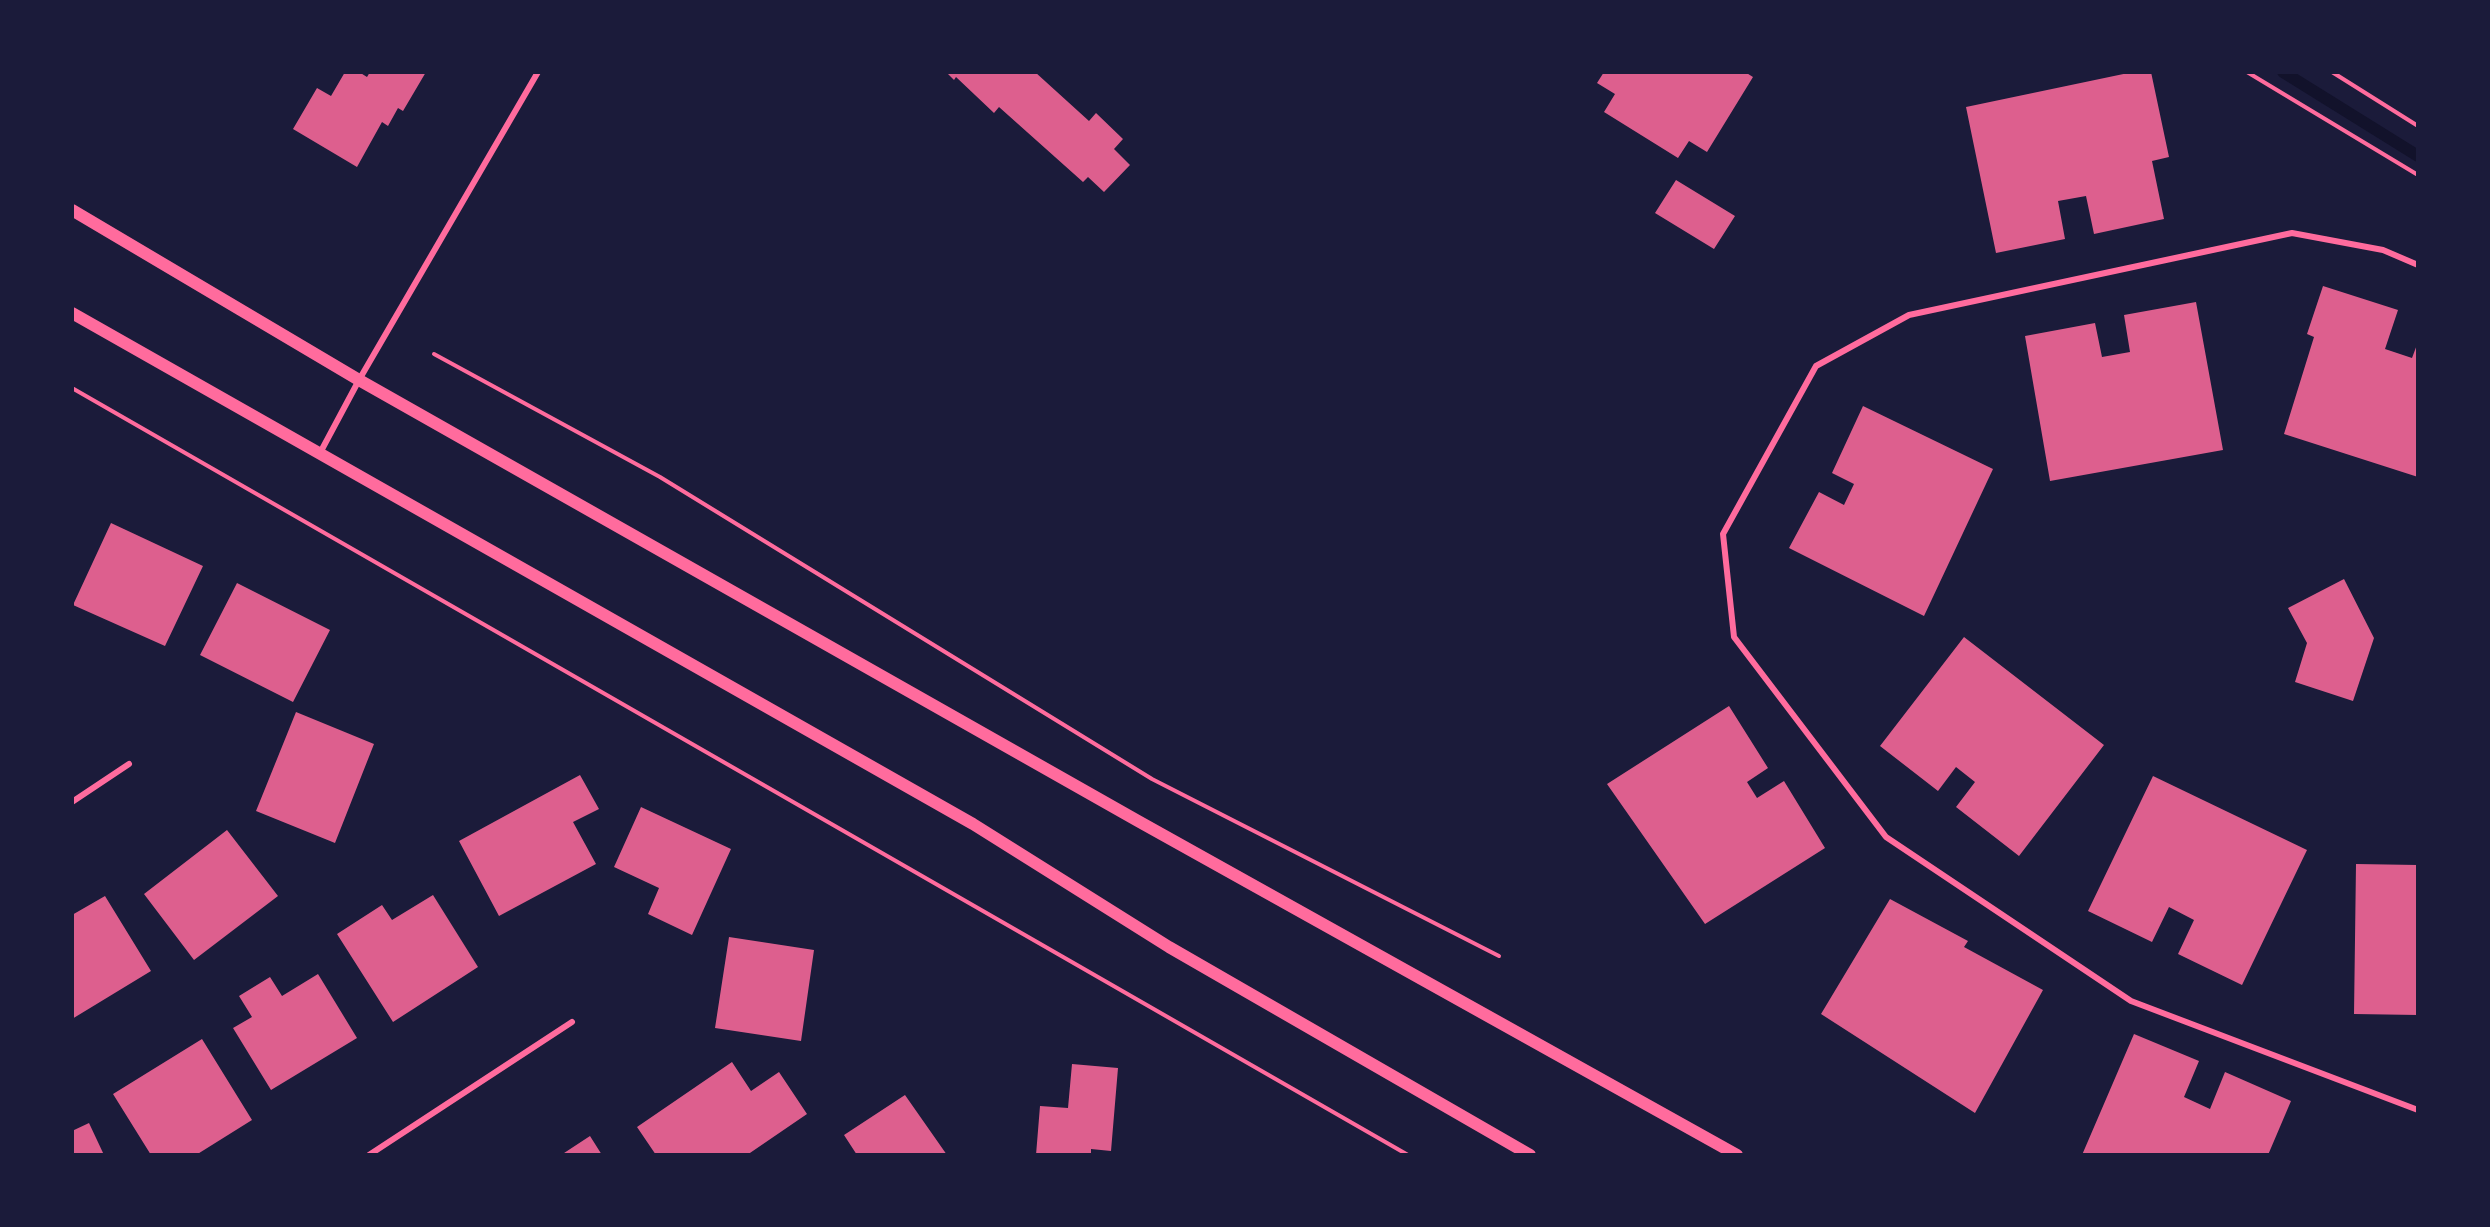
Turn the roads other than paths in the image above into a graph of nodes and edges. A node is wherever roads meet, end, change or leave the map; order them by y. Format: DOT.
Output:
graph roads {
  1 [pos="538,72"];
  2 [pos="72,210"];
  3 [pos="2418,265"];
  4 [pos="72,312"];
  5 [pos="359,380"];
  6 [pos="320,453"];
  7 [pos="129,764"];
  8 [pos="72,802"];
  9 [pos="572,1022"];
  10 [pos="2418,1110"];
  11 [pos="369,1155"];
  12 [pos="1530,1155"];
  13 [pos="1737,1155"];
  1 -- 5 [label="street"];
  2 -- 5 [label="main road"];
  3 -- 10 [label="street"];
  4 -- 6 [label="main road"];
  5 -- 6 [label="street"];
  5 -- 13 [label="main road"];
  6 -- 12 [label="main road"];
  7 -- 8 [label="street"];
  9 -- 11 [label="street"];
}
